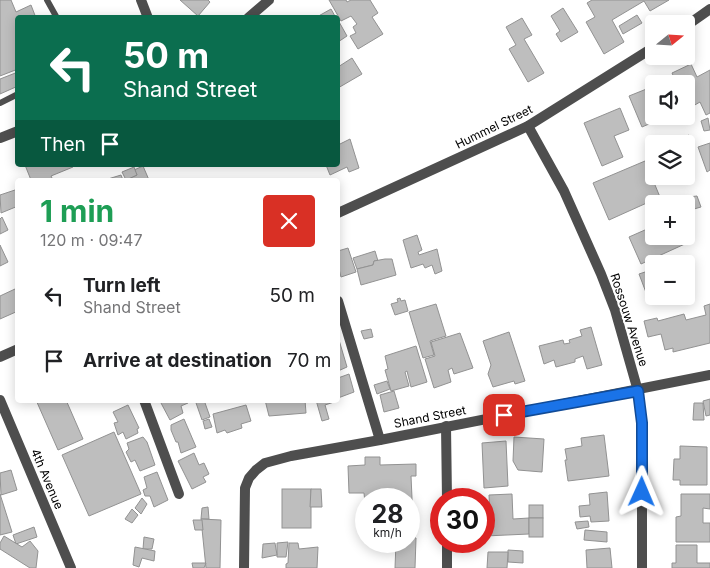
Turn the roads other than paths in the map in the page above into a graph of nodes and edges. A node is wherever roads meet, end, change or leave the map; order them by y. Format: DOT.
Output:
graph roads {
  1 [pos="47,0"];
  2 [pos="141,0"];
  3 [pos="269,0"];
  4 [pos="710,9"];
  5 [pos="55,15"];
  6 [pos="147,15"];
  7 [pos="252,15"];
  8 [pos="695,20"];
  9 [pos="645,53"];
  10 [pos="15,96"];
  11 [pos="0,103"];
  12 [pos="528,126"];
  13 [pos="15,132"];
  14 [pos="0,138"];
  15 [pos="340,212"];
  16 [pos="340,308"];
  17 [pos="15,350"];
  18 [pos="0,357"];
  19 [pos="710,375"];
  20 [pos="638,391"];
  21 [pos="0,400"];
  22 [pos="145,403"];
  23 [pos="446,426"];
  24 [pos="380,440"];
  25 [pos="447,488"];
  26 [pos="179,494"];
  27 [pos="447,553"];
  28 [pos="71,568"];
  29 [pos="244,568"];
  30 [pos="447,568"];
  31 [pos="642,568"];
  1 -- 5 [label="lane"];
  2 -- 6 [label="street"];
  3 -- 7 [label="street"];
  4 -- 8 [label="street"];
  9 -- 12 [label="street, Hummel Street"];
  10 -- 11 [label="lane"];
  12 -- 15 [label="street, Hummel Street"];
  12 -- 20 [label="street, Rossouw Avenue"];
  13 -- 14 [label="street"];
  16 -- 24 [label="street"];
  17 -- 18 [label="street"];
  19 -- 20 [label="street, Shand Street"];
  20 -- 23 [label="street, Shand Street"];
  20 -- 31 [label="street, Rossouw Avenue"];
  21 -- 28 [label="street, 4th Avenue"];
  22 -- 26 [label="street"];
  23 -- 24 [label="street, Shand Street"];
  23 -- 25 [label="street"];
  24 -- 29 [label="street, Shand Street"];
  27 -- 30 [label="street"];
}
